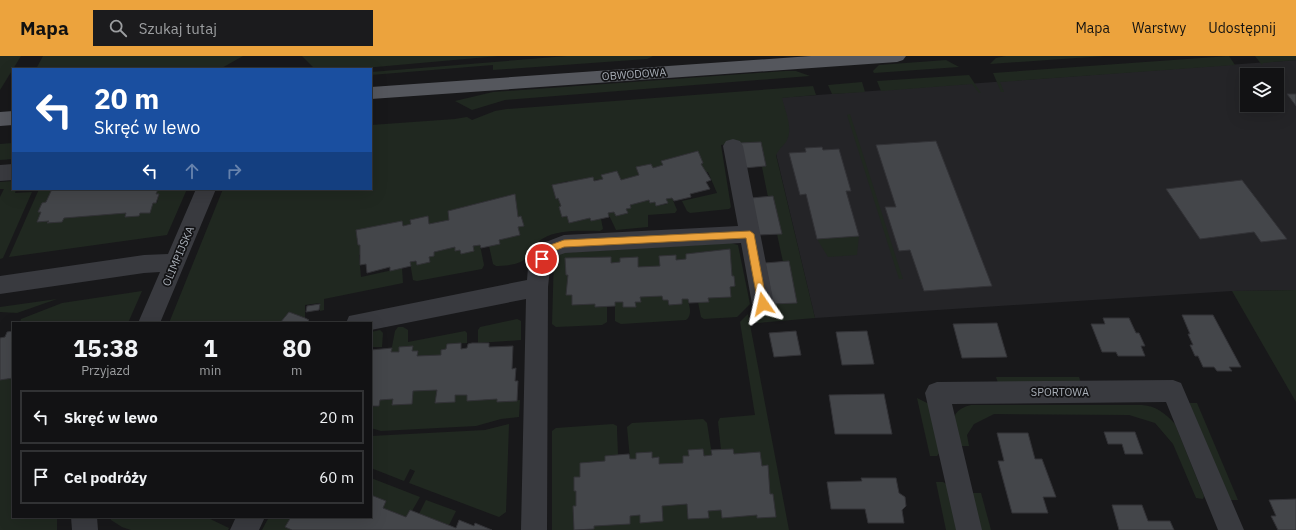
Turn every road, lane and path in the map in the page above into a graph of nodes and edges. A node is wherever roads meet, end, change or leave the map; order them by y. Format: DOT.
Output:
graph roads {
  1 [pos="897,56"];
  2 [pos="372,93"];
  3 [pos="12,118"];
  4 [pos="0,119"];
  5 [pos="733,146"];
  6 [pos="12,172"];
  7 [pos="0,173"];
  8 [pos="206,190"];
  9 [pos="750,234"];
  10 [pos="174,263"];
  11 [pos="0,285"];
  12 [pos="538,287"];
  13 [pos="763,304"];
  14 [pos="150,322"];
  15 [pos="362,322"];
  16 [pos="84,518"];
  17 [pos="251,518"];
  18 [pos="85,530"];
  19 [pos="243,530"];
  20 [pos="534,530"];
  21 [pos="969,530"];
  22 [pos="1232,530"];
  1 -- 2 [label="main road, OBWODOWA"];
  3 -- 4 [label="main road"];
  5 -- 9 [label="street"];
  6 -- 7 [label="street"];
  8 -- 10 [label="street, OLIMPIJSKA"];
  9 -- 12 [label="street"];
  9 -- 13 [label="street"];
  10 -- 11 [label="street"];
  10 -- 14 [label="street, OLIMPIJSKA"];
  12 -- 15 [label="street"];
  12 -- 20 [label="street"];
  16 -- 18 [label="street"];
  17 -- 19 [label="street"];
  21 -- 22 [label="street, SPORTOWA"];
}
